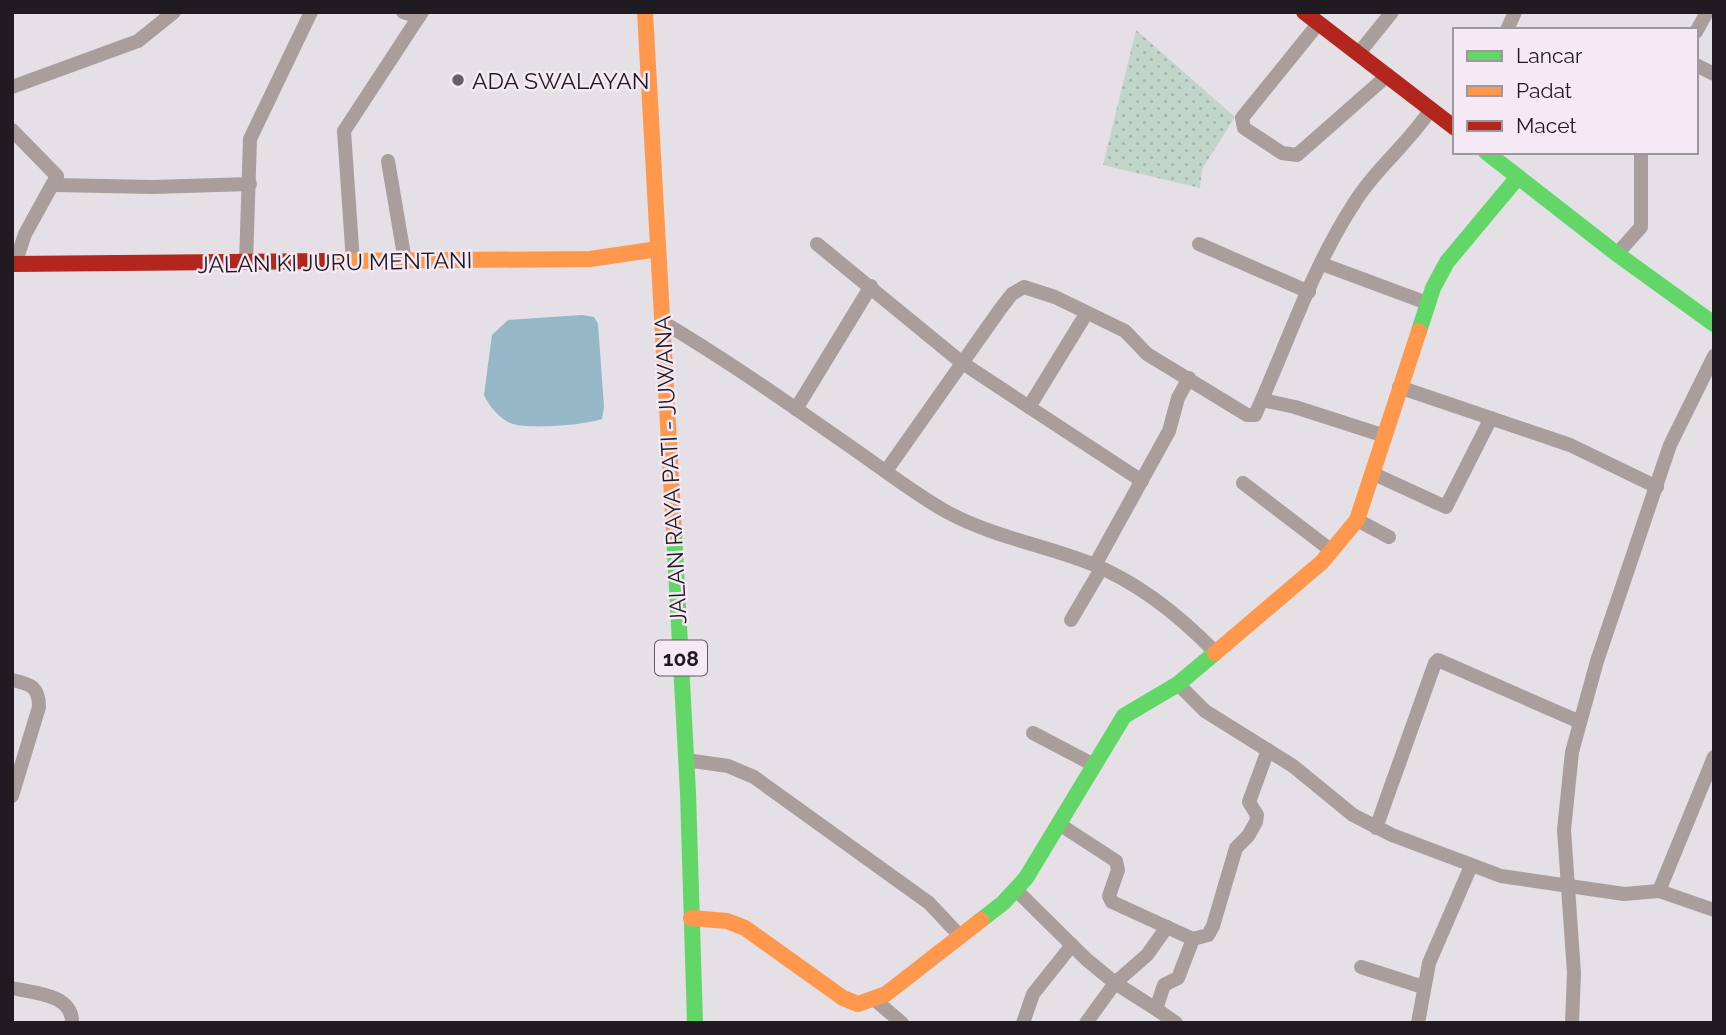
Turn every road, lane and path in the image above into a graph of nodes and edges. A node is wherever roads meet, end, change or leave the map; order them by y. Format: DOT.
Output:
graph roads {
  1 [pos="174,12"];
  2 [pos="311,12"];
  3 [pos="403,12"];
  4 [pos="645,12"];
  5 [pos="1304,12"];
  6 [pos="1392,12"];
  7 [pos="1515,12"];
  8 [pos="1707,12"];
  9 [pos="420,15"];
  10 [pos="1318,24"];
  11 [pos="1508,28"];
  12 [pos="1698,29"];
  13 [pos="1359,53"];
  14 [pos="1698,66"];
  15 [pos="1714,74"];
  16 [pos="1388,75"];
  17 [pos="12,87"];
  18 [pos="1431,109"];
  19 [pos="1453,126"];
  20 [pos="12,130"];
  21 [pos="1489,154"];
  22 [pos="1641,154"];
  23 [pos="388,161"];
  24 [pos="1518,177"];
  25 [pos="250,184"];
  26 [pos="55,185"];
  27 [pos="817,244"];
  28 [pos="1199,244"];
  29 [pos="658,249"];
  30 [pos="1617,254"];
  31 [pos="405,261"];
  32 [pos="353,262"];
  33 [pos="246,263"];
  34 [pos="14,264"];
  35 [pos="1322,264"];
  36 [pos="871,286"];
  37 [pos="1309,292"];
  38 [pos="1427,303"];
  39 [pos="1086,314"];
  40 [pos="661,321"];
  41 [pos="1714,324"];
  42 [pos="1714,356"];
  43 [pos="961,362"];
  44 [pos="1189,378"];
  45 [pos="1399,387"];
  46 [pos="1262,400"];
  47 [pos="1029,407"];
  48 [pos="796,409"];
  49 [pos="1492,418"];
  50 [pos="1385,436"];
  51 [pos="886,471"];
  52 [pos="1374,474"];
  53 [pos="1142,481"];
  54 [pos="1242,483"];
  55 [pos="1657,487"];
  56 [pos="1357,520"];
  57 [pos="1389,537"];
  58 [pos="1332,551"];
  59 [pos="1098,567"];
  60 [pos="1071,620"];
  61 [pos="1215,652"];
  62 [pos="12,680"];
  63 [pos="1178,684"];
  64 [pos="1580,722"];
  65 [pos="1033,733"];
  66 [pos="1268,750"];
  67 [pos="1714,757"];
  68 [pos="686,760"];
  69 [pos="1093,764"];
  70 [pos="12,796"];
  71 [pos="1059,824"];
  72 [pos="1376,828"];
  73 [pos="1471,866"];
  74 [pos="1566,887"];
  75 [pos="1015,889"];
  76 [pos="1659,891"];
  77 [pos="1714,910"];
  78 [pos="691,918"];
  79 [pos="1167,927"];
  80 [pos="961,937"];
  81 [pos="1193,939"];
  82 [pos="1072,945"];
  83 [pos="1361,967"];
  84 [pos="1115,983"];
  85 [pos="1423,987"];
  86 [pos="12,988"];
  87 [pos="875,1000"];
  88 [pos="1156,1009"];
  89 [pos="72,1023"];
  90 [pos="695,1023"];
  91 [pos="902,1023"];
  92 [pos="1023,1023"];
  93 [pos="1086,1023"];
  94 [pos="1177,1023"];
  95 [pos="1418,1023"];
  96 [pos="1572,1023"];
  1 -- 17 [label="street"];
  2 -- 25 [label="street"];
  3 -- 9 [label="street"];
  4 -- 29 [label="street, JALAN RAYA PATI - JUWANA"];
  5 -- 10 [label="street"];
  6 -- 13 [label="street"];
  7 -- 11 [label="street"];
  8 -- 12 [label="street"];
  9 -- 32 [label="street"];
  10 -- 13 [label="street"];
  10 -- 16 [label="street"];
  13 -- 16 [label="street"];
  14 -- 15 [label="street"];
  16 -- 18 [label="street"];
  18 -- 19 [label="street"];
  18 -- 35 [label="street"];
  20 -- 26 [label="street"];
  21 -- 24 [label="street"];
  22 -- 30 [label="street"];
  23 -- 31 [label="street"];
  24 -- 30 [label="street"];
  24 -- 38 [label="street"];
  25 -- 26 [label="street"];
  25 -- 33 [label="street"];
  26 -- 34 [label="street"];
  27 -- 36 [label="street"];
  28 -- 37 [label="street"];
  29 -- 31 [label="street, JALAN KI JURU MENTANI"];
  29 -- 40 [label="street, JALAN RAYA PATI - JUWANA / 108"];
  30 -- 41 [label="street"];
  31 -- 32 [label="street, JALAN KI JURU MENTANI"];
  32 -- 33 [label="street, JALAN KI JURU MENTANI"];
  33 -- 34 [label="street, JALAN KI JURU MENTANI"];
  35 -- 37 [label="street"];
  35 -- 38 [label="street"];
  36 -- 43 [label="street"];
  36 -- 48 [label="street"];
  37 -- 46 [label="street"];
  38 -- 45 [label="street"];
  39 -- 43 [label="street"];
  39 -- 44 [label="street"];
  39 -- 47 [label="street"];
  40 -- 48 [label="street"];
  40 -- 68 [label="street, JALAN RAYA PATI - JUWANA / 108"];
  42 -- 55 [label="street"];
  43 -- 47 [label="street"];
  43 -- 51 [label="street"];
  44 -- 46 [label="street"];
  44 -- 53 [label="street"];
  45 -- 49 [label="street"];
  45 -- 50 [label="street"];
  46 -- 50 [label="street"];
  47 -- 53 [label="street"];
  48 -- 51 [label="street"];
  49 -- 52 [label="street"];
  49 -- 55 [label="street"];
  50 -- 52 [label="street"];
  51 -- 59 [label="street"];
  52 -- 56 [label="street"];
  53 -- 59 [label="street"];
  54 -- 58 [label="street"];
  55 -- 64 [label="street"];
  56 -- 57 [label="street"];
  56 -- 58 [label="street"];
  58 -- 61 [label="street"];
  59 -- 60 [label="street"];
  59 -- 61 [label="street"];
  61 -- 63 [label="street"];
  62 -- 70 [label="street"];
  63 -- 66 [label="street"];
  63 -- 69 [label="street"];
  64 -- 72 [label="street"];
  64 -- 74 [label="street"];
  65 -- 69 [label="street"];
  66 -- 72 [label="street"];
  66 -- 81 [label="street"];
  67 -- 76 [label="street"];
  68 -- 78 [label="street, JALAN RAYA PATI - JUWANA / 108"];
  68 -- 80 [label="street"];
  69 -- 71 [label="street"];
  71 -- 75 [label="street"];
  71 -- 79 [label="street"];
  72 -- 73 [label="street"];
  73 -- 74 [label="street"];
  73 -- 85 [label="street"];
  74 -- 76 [label="street"];
  74 -- 96 [label="street"];
  75 -- 80 [label="street"];
  75 -- 82 [label="street"];
  76 -- 77 [label="street"];
  78 -- 87 [label="street"];
  78 -- 90 [label="street, JALAN RAYA PATI - JUWANA / 108"];
  79 -- 81 [label="street"];
  79 -- 84 [label="street"];
  80 -- 87 [label="street"];
  81 -- 88 [label="street"];
  82 -- 84 [label="street"];
  82 -- 92 [label="street"];
  83 -- 85 [label="street"];
  84 -- 88 [label="street"];
  84 -- 93 [label="street"];
  85 -- 95 [label="street"];
  86 -- 89 [label="street"];
  87 -- 91 [label="street"];
  88 -- 94 [label="street"];
}
